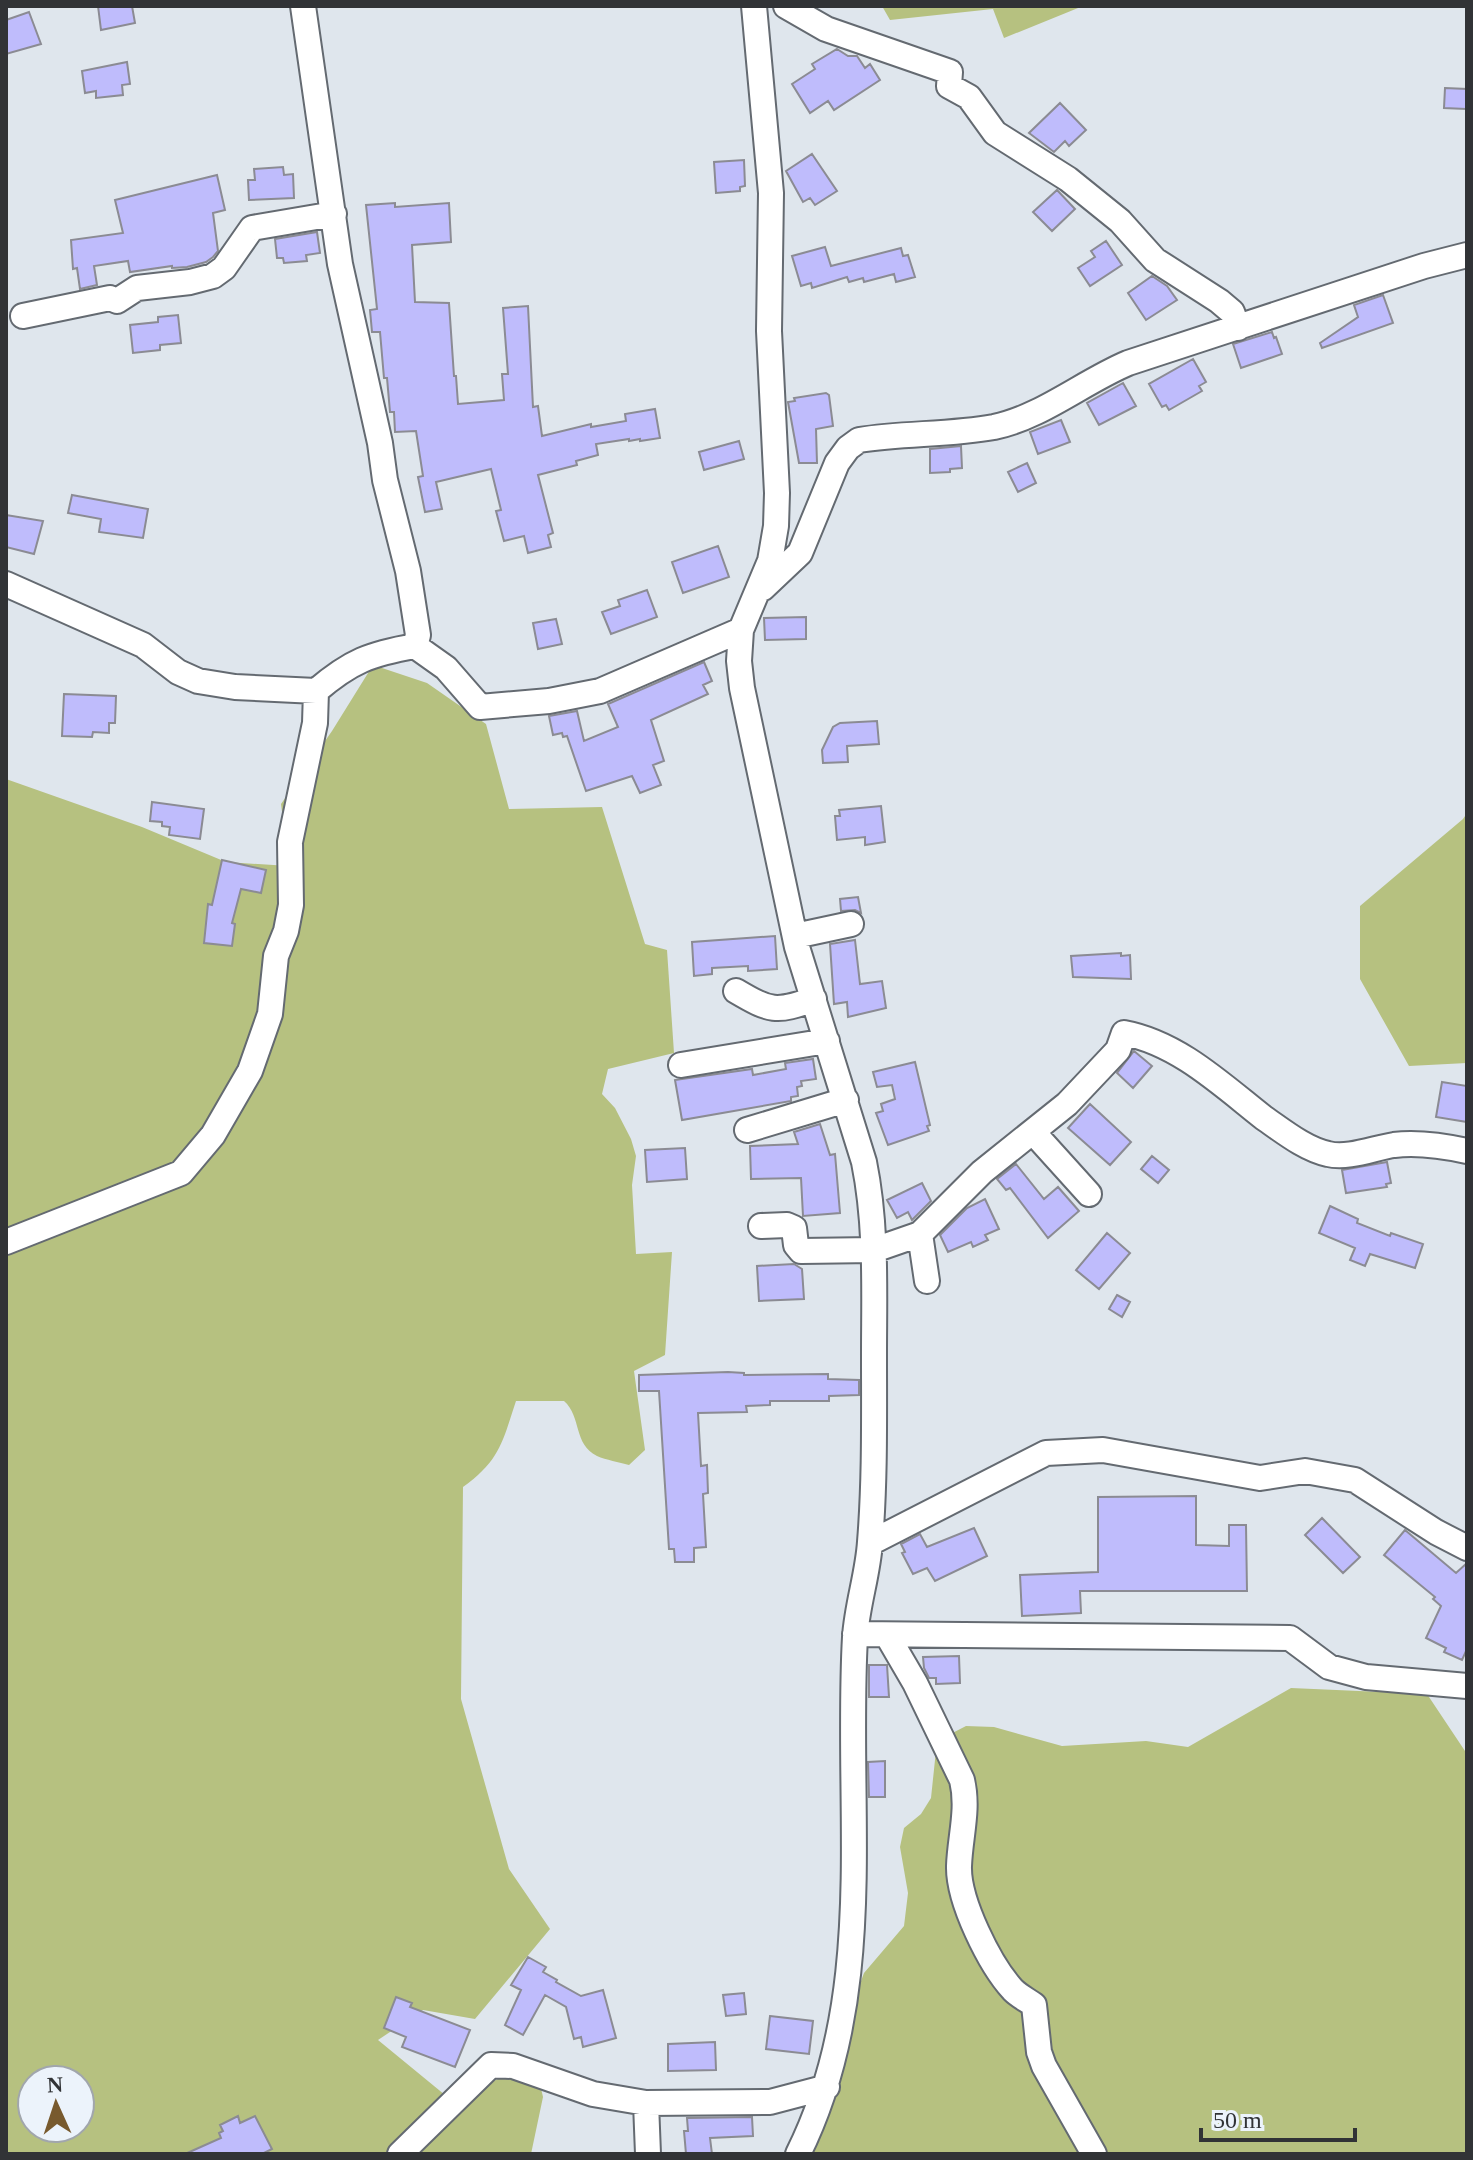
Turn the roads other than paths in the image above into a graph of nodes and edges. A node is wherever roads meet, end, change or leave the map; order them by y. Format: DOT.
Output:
graph roads {
  1 [pos="303,6"];
  2 [pos="754,6"];
  3 [pos="786,6"];
  4 [pos="334,214"];
  5 [pos="1467,255"];
  6 [pos="23,316"];
  7 [pos="1238,328"];
  8 [pos="6,584"];
  9 [pos="758,593"];
  10 [pos="741,630"];
  11 [pos="415,646"];
  12 [pos="316,691"];
  13 [pos="851,924"];
  14 [pos="795,936"];
  15 [pos="736,991"];
  16 [pos="814,999"];
  17 [pos="827,1041"];
  18 [pos="681,1065"];
  19 [pos="846,1100"];
  20 [pos="747,1130"];
  21 [pos="1033,1132"];
  22 [pos="1467,1151"];
  23 [pos="1089,1194"];
  24 [pos="761,1226"];
  25 [pos="920,1234"];
  26 [pos="6,1242"];
  27 [pos="874,1250"];
  28 [pos="927,1281"];
  29 [pos="1463,1538"];
  30 [pos="870,1543"];
  31 [pos="855,1634"];
  32 [pos="887,1635"];
  33 [pos="1467,1686"];
  34 [pos="827,2087"];
  35 [pos="646,2103"];
  36 [pos="400,2154"];
  37 [pos="648,2154"];
  38 [pos="798,2154"];
  39 [pos="1094,2154"];
  1 -- 4 [label="street"];
  2 -- 9 [label="street"];
  3 -- 7 [label="street"];
  4 -- 6 [label="street"];
  4 -- 11 [label="street"];
  5 -- 7 [label="street"];
  7 -- 9 [label="street"];
  8 -- 12 [label="street"];
  9 -- 10 [label="street"];
  10 -- 11 [label="street"];
  10 -- 14 [label="street"];
  11 -- 12 [label="street"];
  12 -- 26 [label="street"];
  13 -- 14 [label="street"];
  14 -- 16 [label="street"];
  15 -- 16 [label="street"];
  16 -- 17 [label="street"];
  17 -- 18 [label="street"];
  17 -- 19 [label="street"];
  19 -- 20 [label="street"];
  19 -- 27 [label="street"];
  21 -- 22 [label="street"];
  21 -- 23 [label="street"];
  21 -- 25 [label="street"];
  24 -- 27 [label="street"];
  25 -- 27 [label="street"];
  25 -- 28 [label="street"];
  27 -- 30 [label="street"];
  29 -- 30 [label="street"];
  30 -- 31 [label="street"];
  31 -- 32 [label="street"];
  31 -- 34 [label="street"];
  32 -- 33 [label="street"];
  32 -- 39 [label="street"];
  34 -- 35 [label="street"];
  34 -- 38 [label="street"];
  35 -- 36 [label="street"];
  35 -- 37 [label="street"];
}
